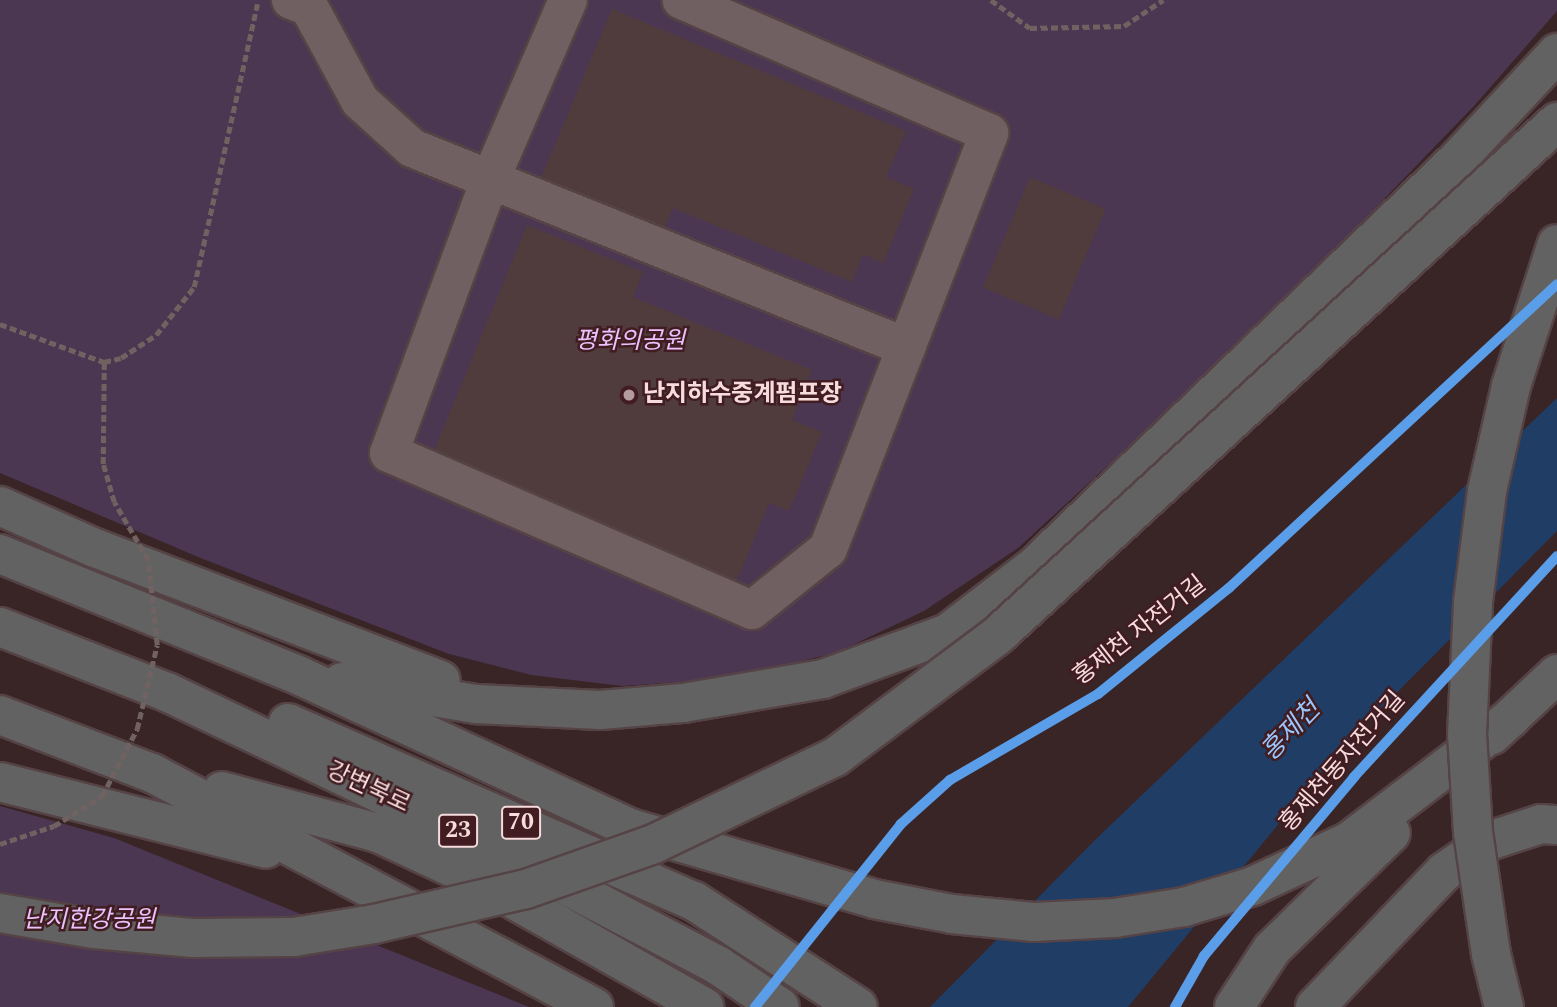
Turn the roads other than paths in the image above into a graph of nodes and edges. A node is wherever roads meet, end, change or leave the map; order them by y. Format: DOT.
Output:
graph roads {
  1 [pos="291,0"];
  2 [pos="568,0"];
  3 [pos="682,0"];
  4 [pos="1557,53"];
  5 [pos="1557,122"];
  6 [pos="490,180"];
  7 [pos="1557,244"];
  8 [pos="906,347"];
  9 [pos="0,506"];
  10 [pos="0,554"];
  11 [pos="0,627"];
  12 [pos="97,665"];
  13 [pos="1557,674"];
  14 [pos="300,676"];
  15 [pos="600,710"];
  16 [pos="0,715"];
  17 [pos="1511,718"];
  18 [pos="152,773"];
  19 [pos="0,782"];
  20 [pos="1557,825"];
  21 [pos="328,865"];
  22 [pos="0,913"];
  23 [pos="594,1007"];
  24 [pos="704,1007"];
  25 [pos="780,1007"];
  26 [pos="858,1007"];
  27 [pos="1234,1007"];
  28 [pos="1315,1007"];
  29 [pos="1504,1007"];
  1 -- 6 [label="lane"];
  2 -- 6 [label="lane"];
  3 -- 8 [label="lane"];
  4 -- 15 [label="highway"];
  5 -- 22 [label="highway, bridge"];
  6 -- 8 [label="lane"];
  6 -- 8 [label="lane"];
  7 -- 29 [label="highway, bridge"];
  9 -- 15 [label="highway"];
  10 -- 14 [label="highway"];
  11 -- 12 [label="highway, 강변북로 / 23"];
  12 -- 25 [label="highway, 강변북로 / 23"];
  12 -- 26 [label="highway, 강변북로 / 70"];
  13 -- 17 [label="highway"];
  14 -- 15 [label="highway"];
  14 -- 17 [label="highway"];
  16 -- 18 [label="highway"];
  17 -- 27 [label="highway"];
  18 -- 21 [label="highway"];
  18 -- 24 [label="highway"];
  19 -- 21 [label="highway"];
  20 -- 28 [label="highway"];
  21 -- 23 [label="highway"];
}
